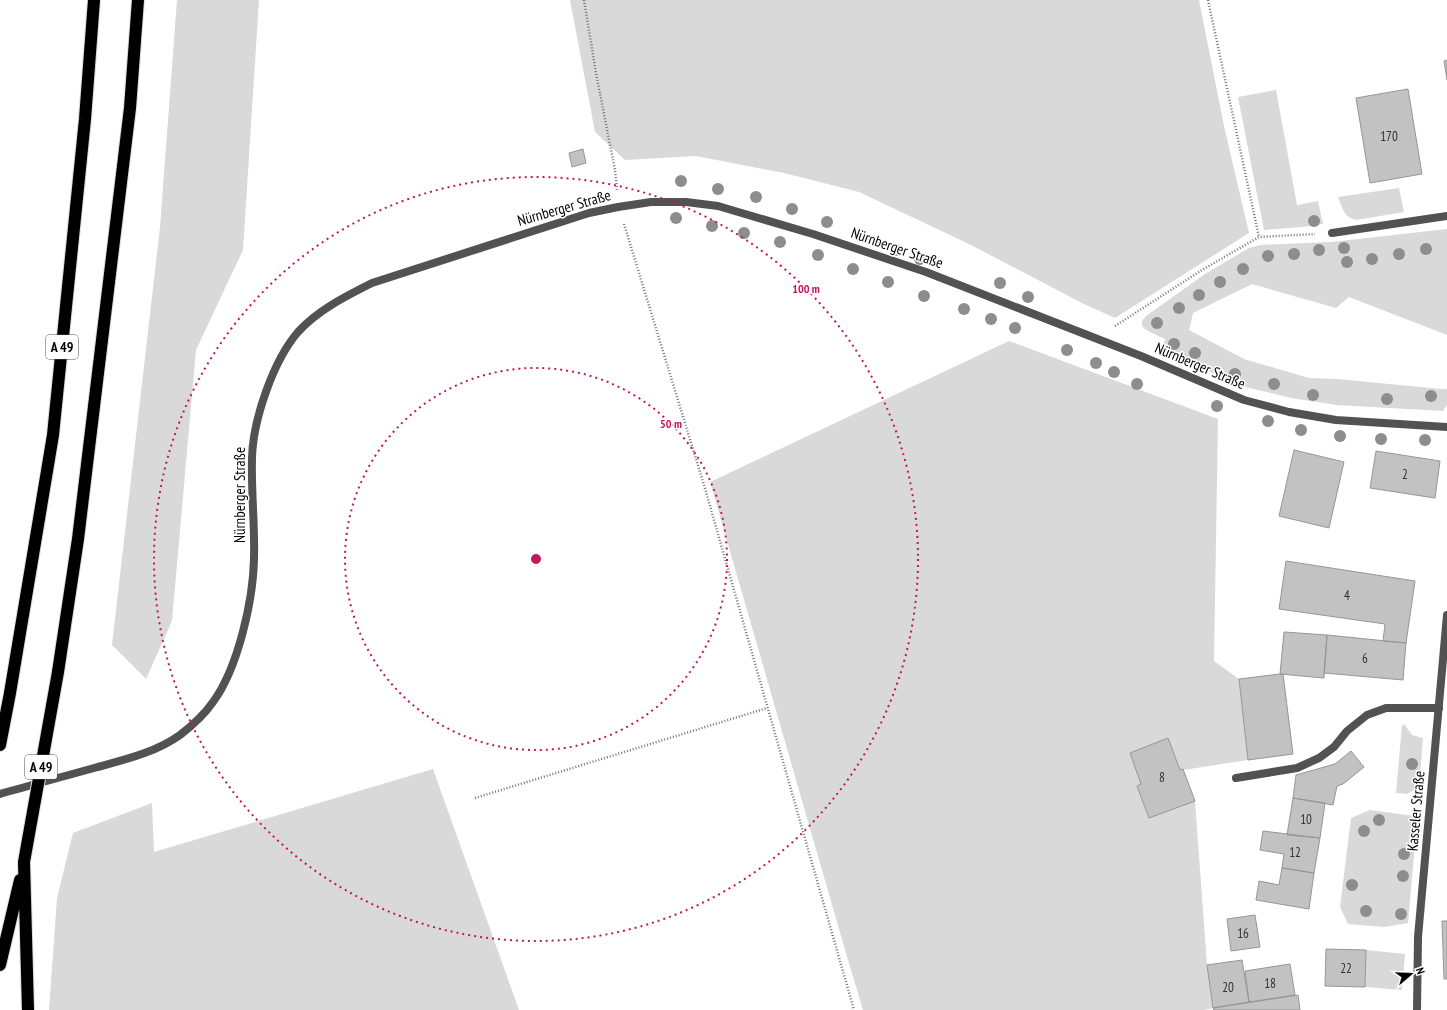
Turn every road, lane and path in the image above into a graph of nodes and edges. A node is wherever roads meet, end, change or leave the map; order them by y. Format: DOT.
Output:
graph roads {
  1 [pos="94,0"];
  2 [pos="138,0"];
  3 [pos="584,0"];
  4 [pos="1208,0"];
  5 [pos="618,207"];
  6 [pos="1447,216"];
  7 [pos="1332,233"];
  8 [pos="1258,237"];
  9 [pos="1115,326"];
  10 [pos="1447,427"];
  11 [pos="1447,615"];
  12 [pos="767,708"];
  13 [pos="1439,708"];
  14 [pos="0,745"];
  15 [pos="1236,778"];
  16 [pos="0,794"];
  17 [pos="475,798"];
  18 [pos="24,862"];
  19 [pos="0,964"];
  20 [pos="28,1010"];
  21 [pos="854,1010"];
  22 [pos="1417,1010"];
  1 -- 14 [label="highway, A 49"];
  2 -- 18 [label="highway, A 49, bridge"];
  3 -- 5 [label="path"];
  4 -- 8 [label="path"];
  5 -- 10 [label="street, Nürnberger Straße"];
  5 -- 12 [label="path"];
  5 -- 16 [label="street, Nürnberger Straße"];
  6 -- 7 [label="street"];
  7 -- 8 [label="path"];
  8 -- 9 [label="path"];
  11 -- 13 [label="street, Kasseler Straße"];
  12 -- 17 [label="path"];
  12 -- 21 [label="path"];
  13 -- 15 [label="street"];
  13 -- 22 [label="street, Kasseler Straße"];
  18 -- 19 [label="highway, A 49"];
  18 -- 20 [label="highway"];
}
